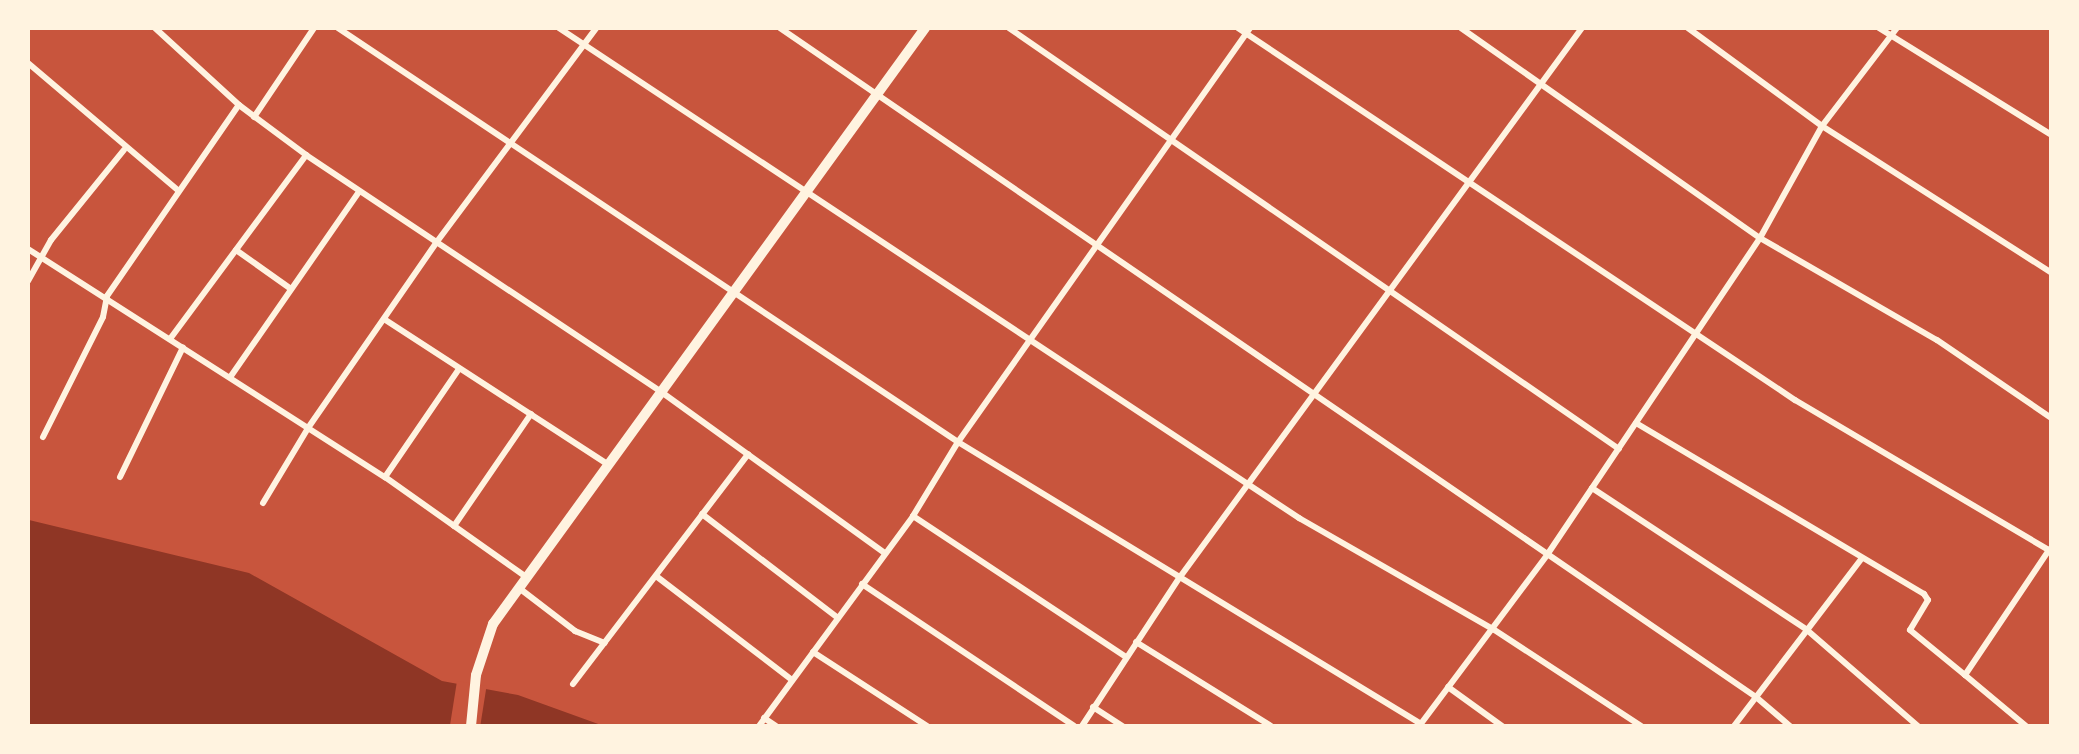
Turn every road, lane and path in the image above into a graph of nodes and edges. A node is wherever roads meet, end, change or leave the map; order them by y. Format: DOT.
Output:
graph roads {
  1 [pos="155,28"];
  2 [pos="314,28"];
  3 [pos="338,28"];
  4 [pos="559,28"];
  5 [pos="596,28"];
  6 [pos="780,28"];
  7 [pos="925,28"];
  8 [pos="1009,28"];
  9 [pos="1239,28"];
  10 [pos="1461,28"];
  11 [pos="1582,28"];
  12 [pos="1688,28"];
  13 [pos="1879,28"];
  14 [pos="1897,28"];
  15 [pos="1248,31"];
  16 [pos="1890,37"];
  17 [pos="584,46"];
  18 [pos="28,63"];
  19 [pos="1538,86"];
  20 [pos="876,95"];
  21 [pos="239,105"];
  22 [pos="254,117"];
  23 [pos="1822,126"];
  24 [pos="2050,134"];
  25 [pos="1173,138"];
  26 [pos="507,146"];
  27 [pos="124,150"];
  28 [pos="306,155"];
  29 [pos="1466,184"];
  30 [pos="178,190"];
  31 [pos="359,192"];
  32 [pos="806,192"];
  33 [pos="1760,238"];
  34 [pos="436,243"];
  35 [pos="1097,246"];
  36 [pos="28,249"];
  37 [pos="236,250"];
  38 [pos="42,259"];
  39 [pos="2050,272"];
  40 [pos="28,281"];
  41 [pos="1391,288"];
  42 [pos="291,290"];
  43 [pos="732,293"];
  44 [pos="107,296"];
  45 [pos="384,319"];
  46 [pos="1695,334"];
  47 [pos="170,339"];
  48 [pos="1030,339"];
  49 [pos="183,347"];
  50 [pos="459,369"];
  51 [pos="231,375"];
  52 [pos="660,391"];
  53 [pos="1312,393"];
  54 [pos="531,414"];
  55 [pos="2050,417"];
  56 [pos="1636,423"];
  57 [pos="308,428"];
  58 [pos="43,437"];
  59 [pos="958,442"];
  60 [pos="1618,449"];
  61 [pos="748,454"];
  62 [pos="607,464"];
  63 [pos="120,477"];
  64 [pos="385,477"];
  65 [pos="1249,485"];
  66 [pos="1592,488"];
  67 [pos="263,503"];
  68 [pos="702,514"];
  69 [pos="913,516"];
  70 [pos="454,526"];
  71 [pos="2050,550"];
  72 [pos="885,554"];
  73 [pos="1547,555"];
  74 [pos="1861,559"];
  75 [pos="656,576"];
  76 [pos="526,577"];
  77 [pos="1180,577"];
  78 [pos="862,584"];
  79 [pos="519,588"];
  80 [pos="838,618"];
  81 [pos="1493,629"];
  82 [pos="1807,630"];
  83 [pos="1136,642"];
  84 [pos="605,643"];
  85 [pos="813,652"];
  86 [pos="1126,657"];
  87 [pos="1965,675"];
  88 [pos="792,680"];
  89 [pos="573,684"];
  90 [pos="1448,687"];
  91 [pos="1756,697"];
  92 [pos="1093,707"];
  93 [pos="764,718"];
  94 [pos="1420,725"];
  95 [pos="471,726"];
  96 [pos="759,726"];
  97 [pos="776,726"];
  98 [pos="927,726"];
  99 [pos="1074,726"];
  100 [pos="1082,726"];
  101 [pos="1122,726"];
  102 [pos="1271,726"];
  103 [pos="1502,726"];
  104 [pos="1641,726"];
  105 [pos="1734,726"];
  106 [pos="1790,726"];
  107 [pos="1918,726"];
  108 [pos="2026,726"];
  1 -- 21 [label="street"];
  2 -- 22 [label="street"];
  3 -- 26 [label="street"];
  4 -- 17 [label="street"];
  5 -- 17 [label="street"];
  6 -- 20 [label="street"];
  7 -- 20 [label="street"];
  8 -- 25 [label="street"];
  9 -- 15 [label="street"];
  10 -- 19 [label="street"];
  11 -- 19 [label="street"];
  12 -- 23 [label="street"];
  13 -- 16 [label="street"];
  14 -- 16 [label="street"];
  15 -- 25 [label="street"];
  15 -- 29 [label="street"];
  16 -- 23 [label="street"];
  16 -- 24 [label="street"];
  17 -- 26 [label="street"];
  17 -- 32 [label="street"];
  18 -- 27 [label="street"];
  19 -- 29 [label="street"];
  19 -- 33 [label="street"];
  20 -- 32 [label="street"];
  20 -- 35 [label="street"];
  21 -- 22 [label="street"];
  21 -- 30 [label="street"];
  22 -- 28 [label="street"];
  23 -- 33 [label="street"];
  23 -- 39 [label="street"];
  25 -- 35 [label="street"];
  25 -- 41 [label="street"];
  26 -- 34 [label="street"];
  26 -- 43 [label="street"];
  27 -- 30 [label="street"];
  27 -- 38 [label="street"];
  28 -- 31 [label="street"];
  28 -- 37 [label="street"];
  29 -- 41 [label="street"];
  29 -- 46 [label="street"];
  30 -- 44 [label="street"];
  31 -- 34 [label="street"];
  31 -- 42 [label="street"];
  32 -- 43 [label="street"];
  32 -- 48 [label="street"];
  33 -- 46 [label="street"];
  33 -- 55 [label="street"];
  34 -- 45 [label="street"];
  34 -- 52 [label="street"];
  35 -- 48 [label="street"];
  35 -- 53 [label="street"];
  36 -- 38 [label="street"];
  37 -- 42 [label="street"];
  37 -- 47 [label="street"];
  38 -- 40 [label="street"];
  38 -- 44 [label="street"];
  41 -- 53 [label="street"];
  41 -- 60 [label="street"];
  42 -- 51 [label="street"];
  43 -- 52 [label="street"];
  43 -- 59 [label="street"];
  44 -- 47 [label="street"];
  44 -- 58 [label="street"];
  45 -- 50 [label="street"];
  45 -- 57 [label="street"];
  46 -- 56 [label="street"];
  46 -- 71 [label="street"];
  47 -- 49 [label="street"];
  48 -- 59 [label="street"];
  48 -- 65 [label="street"];
  49 -- 51 [label="street"];
  49 -- 63 [label="street"];
  50 -- 54 [label="street"];
  50 -- 64 [label="street"];
  51 -- 57 [label="street"];
  52 -- 61 [label="street"];
  52 -- 62 [label="street"];
  53 -- 65 [label="street"];
  53 -- 73 [label="street"];
  54 -- 62 [label="street"];
  54 -- 70 [label="street"];
  56 -- 60 [label="street"];
  56 -- 74 [label="street"];
  57 -- 64 [label="street"];
  57 -- 67 [label="street"];
  59 -- 69 [label="street"];
  59 -- 77 [label="street"];
  60 -- 66 [label="street"];
  61 -- 68 [label="street"];
  61 -- 72 [label="street"];
  62 -- 76 [label="street"];
  64 -- 70 [label="street"];
  65 -- 77 [label="street"];
  65 -- 81 [label="street"];
  66 -- 73 [label="street"];
  66 -- 82 [label="street"];
  68 -- 75 [label="street"];
  68 -- 80 [label="street"];
  69 -- 72 [label="street"];
  69 -- 86 [label="street"];
  70 -- 76 [label="street"];
  71 -- 87 [label="street"];
  72 -- 78 [label="street"];
  73 -- 81 [label="street"];
  73 -- 91 [label="street"];
  74 -- 82 [label="street"];
  74 -- 87 [label="street"];
  75 -- 84 [label="street"];
  75 -- 88 [label="street"];
  76 -- 79 [label="street"];
  77 -- 83 [label="street"];
  77 -- 94 [label="street"];
  78 -- 80 [label="street"];
  78 -- 99 [label="street"];
  79 -- 84 [label="street"];
  79 -- 95 [label="street"];
  80 -- 85 [label="street"];
  81 -- 90 [label="street"];
  81 -- 104 [label="street"];
  82 -- 91 [label="street"];
  82 -- 107 [label="street"];
  83 -- 86 [label="street"];
  83 -- 102 [label="street"];
  84 -- 89 [label="street"];
  85 -- 88 [label="street"];
  85 -- 98 [label="street"];
  86 -- 92 [label="street"];
  87 -- 108 [label="street"];
  88 -- 93 [label="street"];
  90 -- 94 [label="street"];
  90 -- 103 [label="street"];
  91 -- 105 [label="street"];
  91 -- 106 [label="street"];
  92 -- 100 [label="street"];
  92 -- 101 [label="street"];
  93 -- 96 [label="street"];
  93 -- 97 [label="street"];
}
